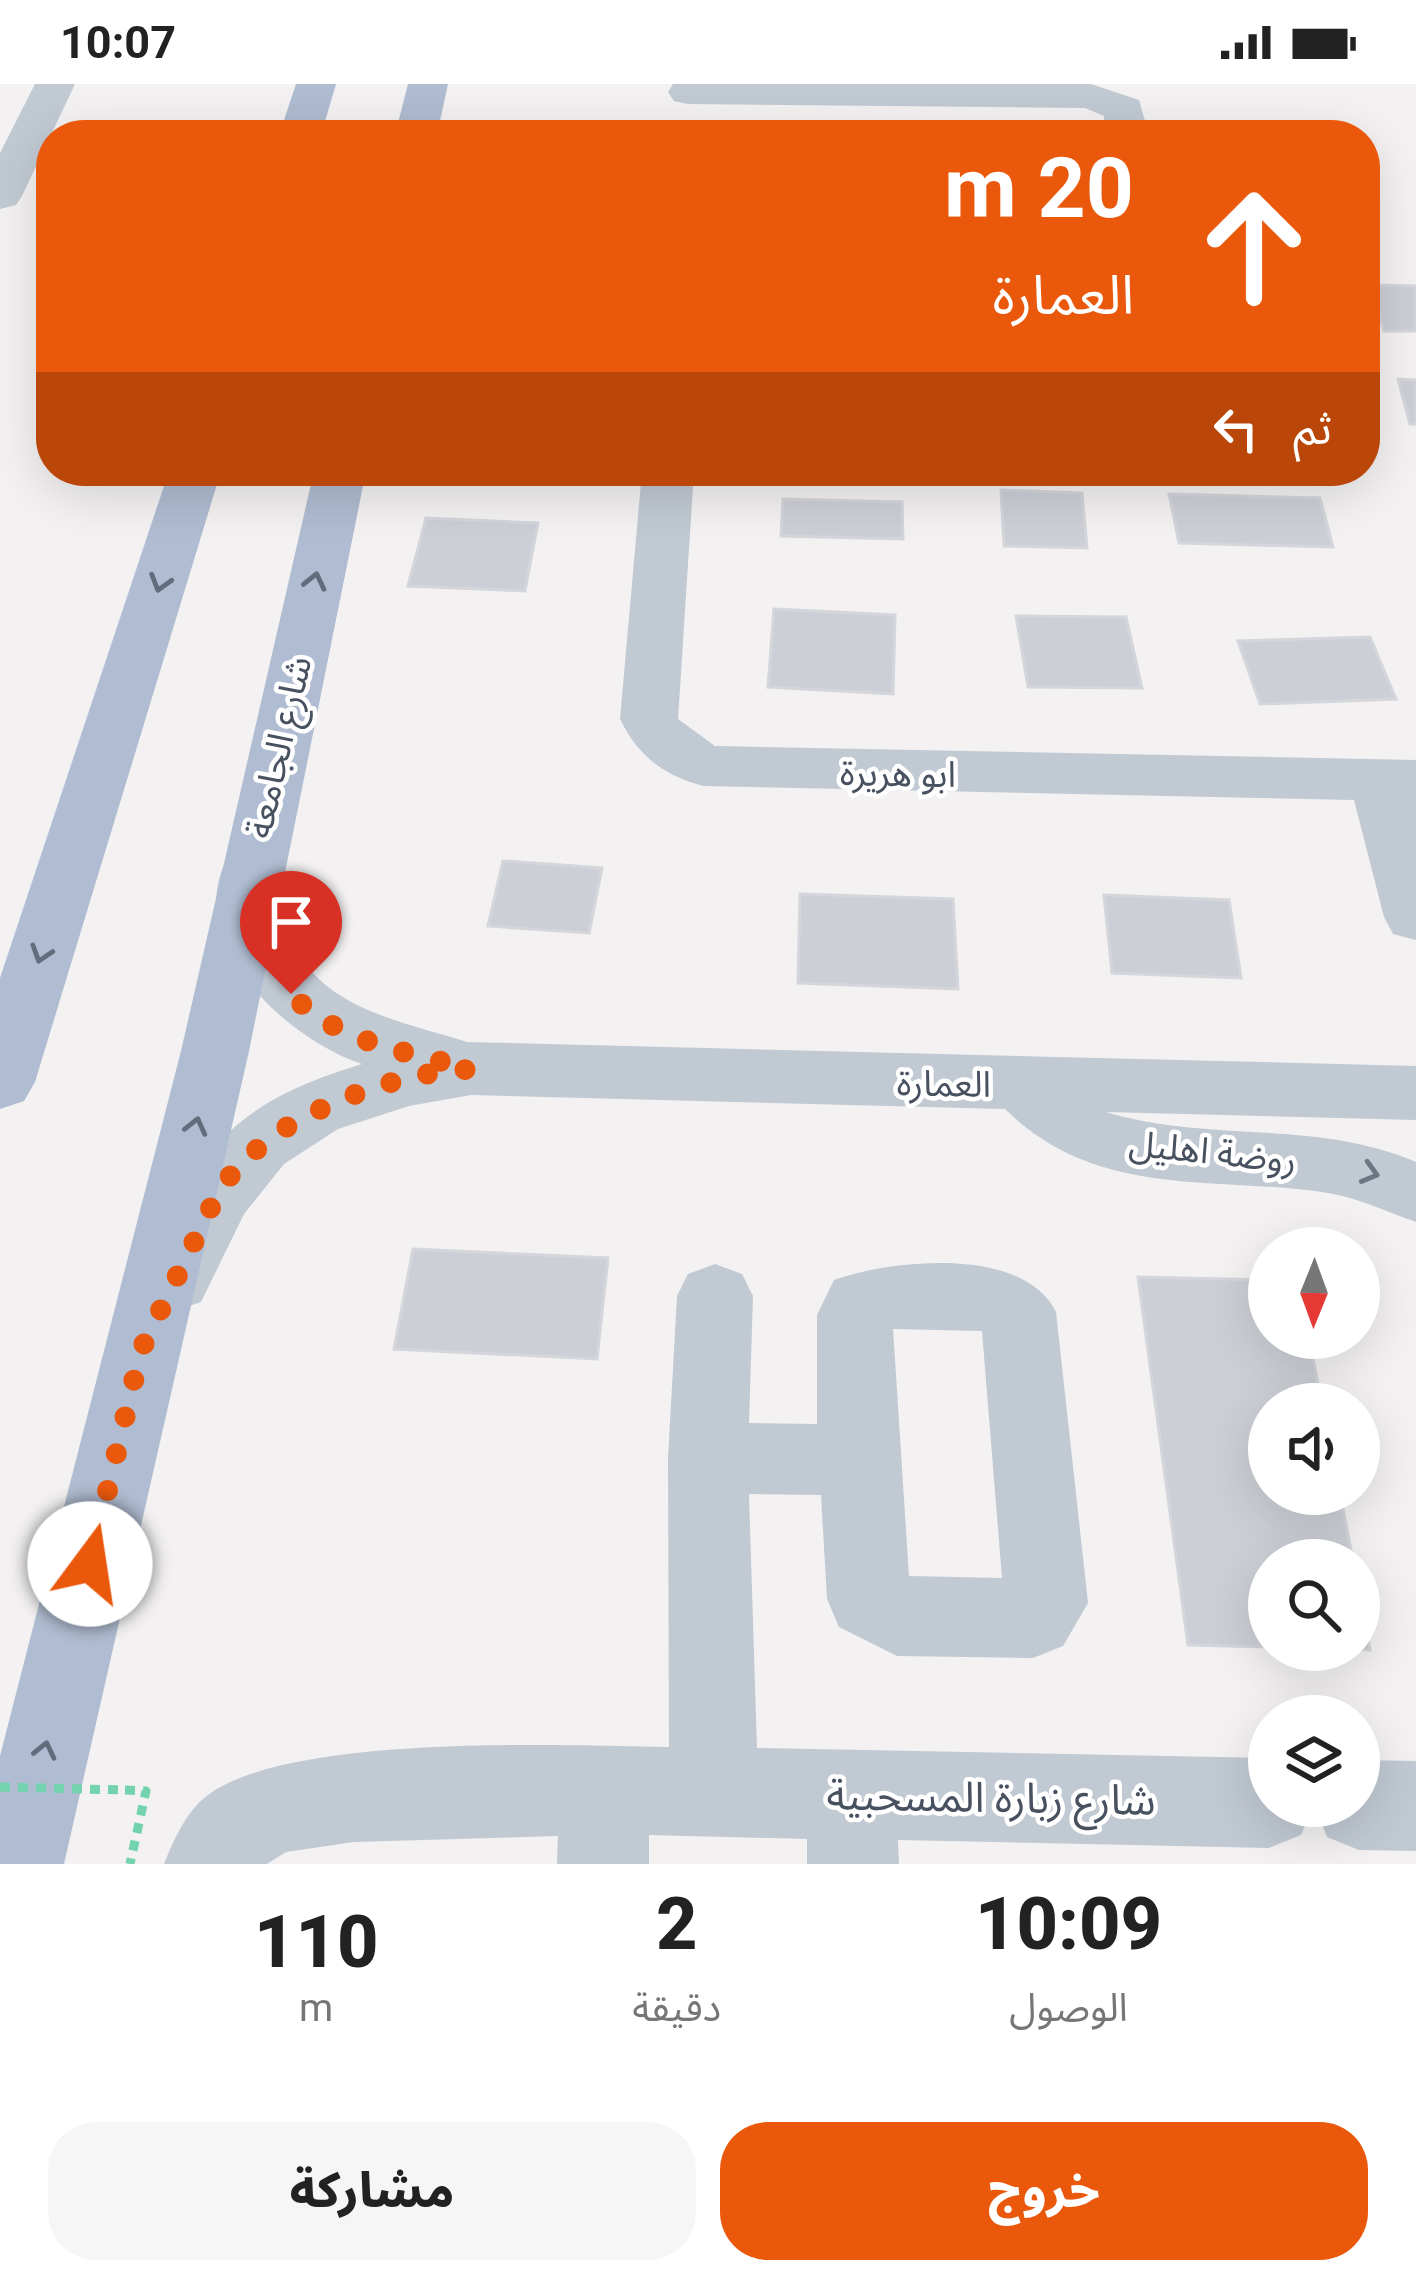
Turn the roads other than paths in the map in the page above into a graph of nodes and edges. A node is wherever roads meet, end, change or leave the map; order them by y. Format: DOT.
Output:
graph roads {
  1 [pos="55,84"];
  2 [pos="316,84"];
  3 [pos="428,84"];
  4 [pos="688,88"];
  5 [pos="945,94"];
  6 [pos="37,120"];
  7 [pos="305,120"];
  8 [pos="420,120"];
  9 [pos="687,120"];
  10 [pos="1001,120"];
  11 [pos="1128,120"];
  12 [pos="36,123"];
  13 [pos="0,196"];
  14 [pos="190,486"];
  15 [pos="337,486"];
  16 [pos="667,486"];
  17 [pos="1397,780"];
  18 [pos="260,828"];
  19 [pos="1416,917"];
  20 [pos="471,1069"];
  21 [pos="0,1082"];
  22 [pos="1023,1084"];
  23 [pos="1416,1093"];
  24 [pos="1416,1193"];
  25 [pos="715,1296"];
  26 [pos="141,1350"];
  27 [pos="709,1442"];
  28 [pos="858,1446"];
  29 [pos="714,1791"];
  30 [pos="1248,1804"];
  31 [pos="1380,1805"];
  32 [pos="1416,1806"];
  33 [pos="603,1827"];
  34 [pos="853,1829"];
  35 [pos="18,1864"];
  36 [pos="210,1864"];
  1 -- 6 [label="street"];
  2 -- 7 [label="main road"];
  3 -- 8 [label="main road"];
  4 -- 5 [label="street"];
  4 -- 9 [label="street"];
  5 -- 10 [label="street"];
  5 -- 11 [label="street"];
  12 -- 13 [label="street"];
  14 -- 21 [label="main road, one-way"];
  18 -- 15 [label="main road, شارع الجامعة, one-way"];
  16 -- 17 [label="street, ابو هريرة"];
  17 -- 19 [label="street"];
  18 -- 20 [label="street, العمارة"];
  26 -- 18 [label="main road, شارع الجامعة, one-way"];
  20 -- 22 [label="street, العمارة"];
  20 -- 26 [label="street, العمارة"];
  22 -- 23 [label="street, العمارة"];
  22 -- 24 [label="street, روضة اهليل, one-way"];
  25 -- 27 [label="street"];
  35 -- 26 [label="main road, شارع الجامعة, one-way"];
  27 -- 28 [label="street"];
  27 -- 29 [label="street"];
  29 -- 33 [label="street, شارع زبارة المسحبية"];
  29 -- 34 [label="street, شارع زبارة المسحبية"];
  30 -- 34 [label="street, شارع زبارة المسحبية"];
  31 -- 32 [label="street"];
  33 -- 36 [label="street, شارع زبارة المسحبية"];
}
